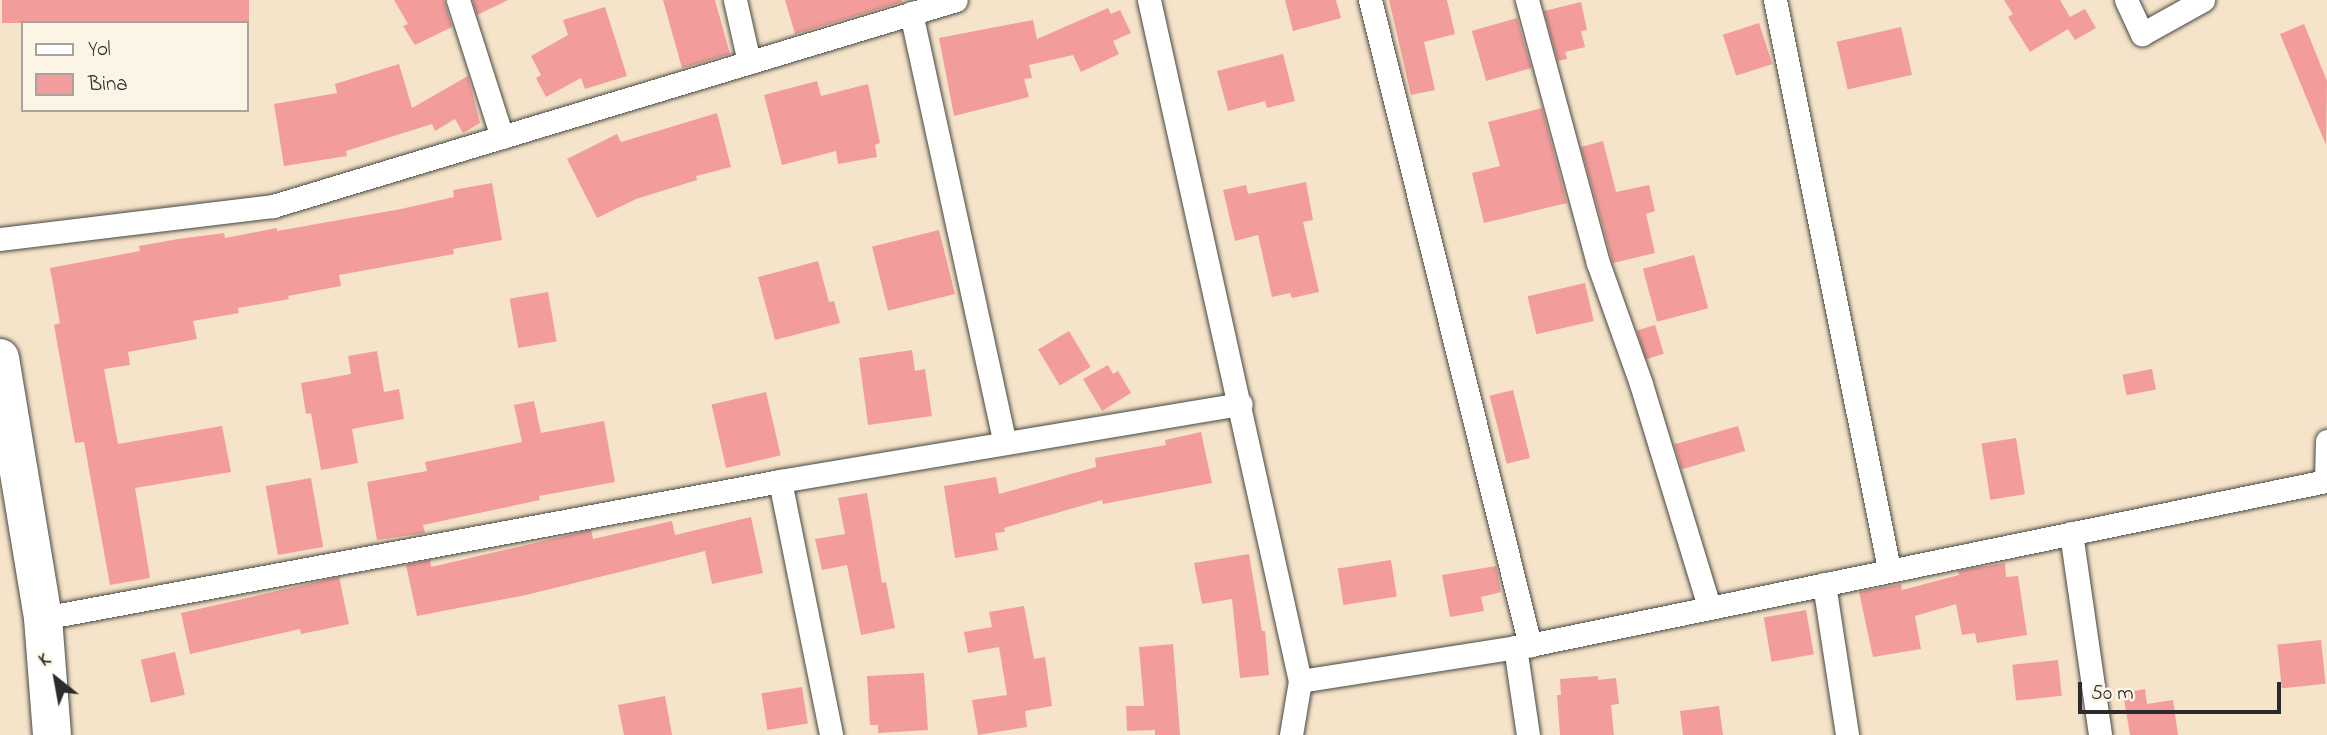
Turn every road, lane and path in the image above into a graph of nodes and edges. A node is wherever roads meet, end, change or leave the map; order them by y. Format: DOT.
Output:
graph roads {
  1 [pos="458,0"];
  2 [pos="735,0"];
  3 [pos="956,0"];
  4 [pos="1149,0"];
  5 [pos="1370,0"];
  6 [pos="1527,0"];
  7 [pos="1775,0"];
  8 [pos="2126,0"];
  9 [pos="2203,0"];
  10 [pos="911,13"];
  11 [pos="749,62"];
  12 [pos="502,137"];
  13 [pos="0,239"];
  14 [pos="0,358"];
  15 [pos="1241,404"];
  16 [pos="2327,441"];
  17 [pos="1005,443"];
  18 [pos="780,481"];
  19 [pos="2327,483"];
  20 [pos="2071,533"];
  21 [pos="1889,569"];
  22 [pos="1824,584"];
  23 [pos="1709,607"];
  24 [pos="43,618"];
  25 [pos="1522,646"];
  26 [pos="1300,681"];
  27 [pos="52,735"];
  28 [pos="831,735"];
  29 [pos="1291,735"];
  30 [pos="1528,735"];
  31 [pos="1847,735"];
  32 [pos="2100,735"];
  1 -- 12 [label="street"];
  2 -- 11 [label="street"];
  3 -- 10 [label="street"];
  4 -- 15 [label="street"];
  5 -- 25 [label="street"];
  6 -- 23 [label="street"];
  7 -- 21 [label="street"];
  8 -- 9 [label="street"];
  10 -- 11 [label="street"];
  10 -- 17 [label="street"];
  11 -- 12 [label="street"];
  12 -- 13 [label="street"];
  14 -- 24 [label="highway"];
  15 -- 17 [label="street"];
  15 -- 26 [label="street"];
  16 -- 19 [label="street"];
  17 -- 18 [label="street"];
  18 -- 24 [label="street"];
  18 -- 28 [label="street"];
  19 -- 20 [label="street"];
  20 -- 21 [label="street"];
  20 -- 32 [label="street"];
  21 -- 22 [label="street"];
  22 -- 23 [label="street"];
  22 -- 31 [label="street"];
  23 -- 25 [label="street"];
  24 -- 27 [label="highway"];
  25 -- 26 [label="street"];
  25 -- 30 [label="street"];
  26 -- 29 [label="street"];
}
